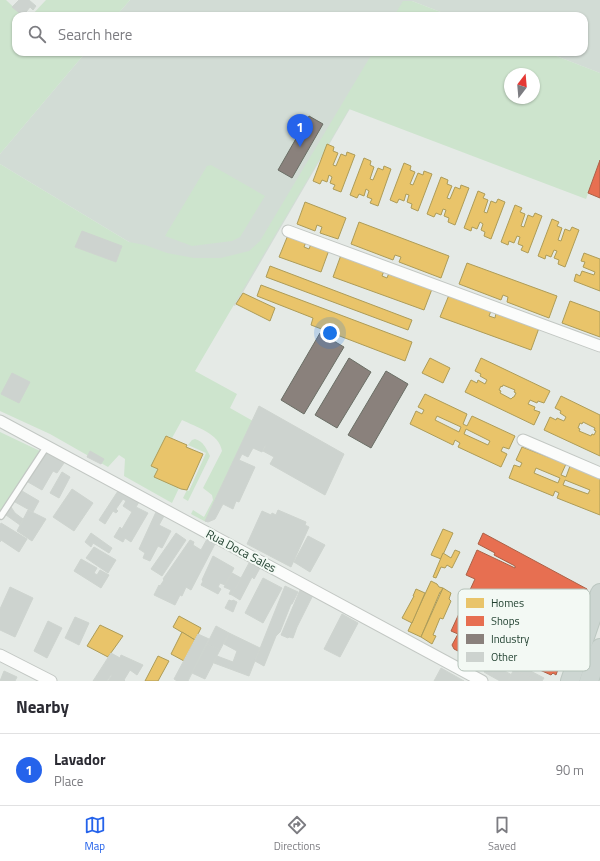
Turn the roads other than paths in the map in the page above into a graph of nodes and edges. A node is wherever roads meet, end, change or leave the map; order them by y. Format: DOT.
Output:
graph roads {
  1 [pos="288,231"];
  2 [pos="600,346"];
  3 [pos="0,421"];
  4 [pos="524,440"];
  5 [pos="47,446"];
  6 [pos="600,473"];
  7 [pos="2,516"];
  8 [pos="600,593"];
  9 [pos="596,618"];
  10 [pos="590,633"];
  11 [pos="600,648"];
  12 [pos="0,655"];
  13 [pos="458,668"];
  14 [pos="463,671"];
  15 [pos="574,671"];
  16 [pos="51,681"];
  17 [pos="482,681"];
  18 [pos="570,681"];
  19 [pos="589,681"];
  1 -- 2 [label="street"];
  3 -- 5 [label="street, Rua Doca Sales"];
  4 -- 6 [label="street"];
  5 -- 7 [label="lane"];
  5 -- 13 [label="street, Rua Doca Sales"];
  8 -- 9 [label="main road"];
  9 -- 10 [label="main road"];
  11 -- 19 [label="main road"];
  12 -- 16 [label="street"];
  14 -- 17 [label="street, Rua Doca Sales"];
  15 -- 18 [label="main road"];
}
